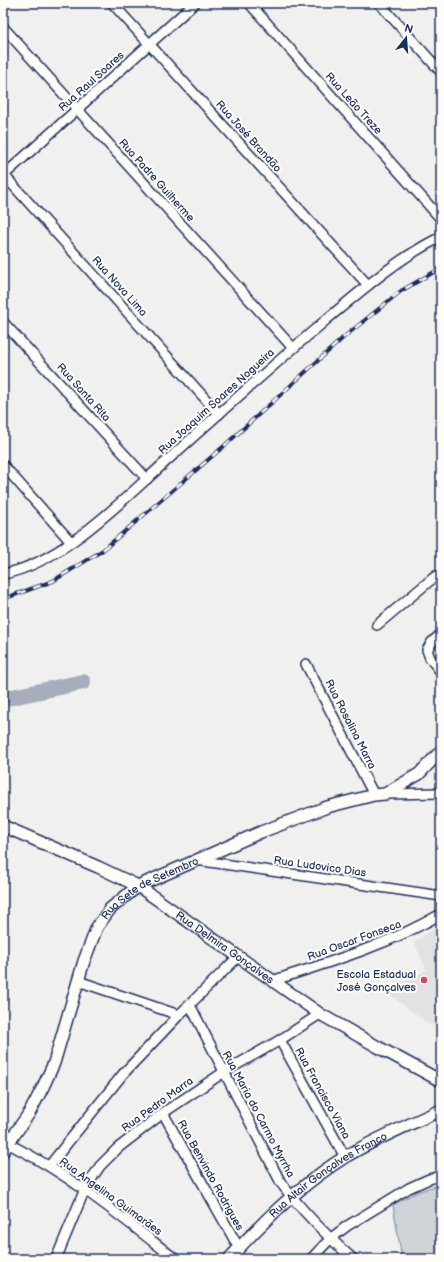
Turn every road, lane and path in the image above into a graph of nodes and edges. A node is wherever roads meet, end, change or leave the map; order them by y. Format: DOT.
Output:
graph roads {
  1 [pos="112,3"];
  2 [pos="195,3"];
  3 [pos="249,3"];
  4 [pos="379,3"];
  5 [pos="3,26"];
  6 [pos="149,45"];
  7 [pos="441,72"];
  8 [pos="77,109"];
  9 [pos="3,175"];
  10 [pos="441,219"];
  11 [pos="441,237"];
  12 [pos="368,285"];
  13 [pos="3,322"];
  14 [pos="293,348"];
  15 [pos="219,414"];
  16 [pos="3,465"];
  17 [pos="147,479"];
  18 [pos="71,542"];
  19 [pos="3,574"];
  20 [pos="441,577"];
  21 [pos="377,625"];
  22 [pos="441,634"];
  23 [pos="306,664"];
  24 [pos="441,672"];
  25 [pos="441,751"];
  26 [pos="441,793"];
  27 [pos="379,794"];
  28 [pos="3,826"];
  29 [pos="196,860"];
  30 [pos="138,886"];
  31 [pos="441,896"];
  32 [pos="441,914"];
  33 [pos="238,957"];
  34 [pos="78,981"];
  35 [pos="272,981"];
  36 [pos="190,1005"];
  37 [pos="320,1014"];
  38 [pos="179,1016"];
  39 [pos="280,1040"];
  40 [pos="224,1072"];
  41 [pos="441,1081"];
  42 [pos="441,1110"];
  43 [pos="163,1113"];
  44 [pos="6,1148"];
  45 [pos="345,1157"];
  46 [pos="49,1166"];
  47 [pos="441,1176"];
  48 [pos="85,1190"];
  49 [pos="291,1196"];
  50 [pos="330,1238"];
  51 [pos="239,1248"];
  52 [pos="56,1259"];
  53 [pos="175,1259"];
  54 [pos="229,1259"];
  55 [pos="311,1259"];
  56 [pos="353,1259"];
  1 -- 6 [label="street, Rua José Brandão"];
  2 -- 6 [label="street, Rua Raul Soares"];
  3 -- 10 [label="street, Rua Leão Treze"];
  4 -- 7 [label="street"];
  5 -- 8 [label="street, Rua Padre Guilherme"];
  6 -- 8 [label="street, Rua Raul Soares"];
  6 -- 12 [label="street, Rua José Brandão"];
  8 -- 9 [label="street, Rua Raul Soares"];
  8 -- 14 [label="street, Rua Padre Guilherme"];
  9 -- 15 [label="street, Rua Nova Lima"];
  11 -- 12 [label="street, Rua Joaquim Soares Nogueira"];
  12 -- 14 [label="street, Rua Joaquim Soares Nogueira"];
  13 -- 17 [label="street, Rua Santa Rita"];
  14 -- 15 [label="street, Rua Joaquim Soares Nogueira"];
  15 -- 17 [label="street, Rua Joaquim Soares Nogueira"];
  16 -- 18 [label="street"];
  17 -- 18 [label="street, Rua Joaquim Soares Nogueira"];
  18 -- 19 [label="street, Rua Joaquim Soares Nogueira"];
  20 -- 21 [label="street"];
  22 -- 24 [label="street"];
  23 -- 27 [label="street, Rua Rosalina Marra"];
  25 -- 27 [label="street"];
  26 -- 27 [label="street, Rua Sete de Setembro"];
  27 -- 29 [label="street, Rua Sete de Setembro"];
  28 -- 30 [label="street, Rua Delmira Gonçalves"];
  29 -- 30 [label="street, Rua Sete de Setembro"];
  29 -- 31 [label="street, Rua Ludovico Dias"];
  30 -- 33 [label="street, Rua Delmira Gonçalves"];
  30 -- 34 [label="street, Rua Sete de Setembro"];
  32 -- 35 [label="street, Rua Oscar Fonseca"];
  33 -- 35 [label="street, Rua Delmira Gonçalves"];
  33 -- 36 [label="street"];
  34 -- 38 [label="street"];
  34 -- 44 [label="street, Rua Sete de Setembro"];
  35 -- 37 [label="street, Rua Delmira Gonçalves"];
  36 -- 38 [label="street"];
  36 -- 40 [label="street, Rua Maria do Carmo Myrrha"];
  37 -- 39 [label="street, Rua Pedro Marra"];
  37 -- 41 [label="street, Rua Delmira Gonçalves"];
  38 -- 46 [label="street"];
  39 -- 40 [label="street, Rua Pedro Marra"];
  39 -- 45 [label="street, Rua Francisco Viana"];
  40 -- 43 [label="street, Rua Pedro Marra"];
  40 -- 49 [label="street, Rua Maria do Carmo Myrrha"];
  42 -- 45 [label="street, Rua Altair Gonçalves Franco"];
  43 -- 48 [label="street, Rua Pedro Marra"];
  43 -- 51 [label="street, Rua Benvindo Rodrigues"];
  44 -- 46 [label="street, Rua Angelina Guimarães"];
  45 -- 49 [label="street, Rua Altair Gonçalves Franco"];
  46 -- 48 [label="street, Rua Angelina Guimarães"];
  47 -- 50 [label="street"];
  48 -- 52 [label="street, Rua Pedro Marra"];
  48 -- 53 [label="street, Rua Angelina Guimarães"];
  49 -- 50 [label="street, Rua Maria do Carmo Myrrha"];
  49 -- 51 [label="street, Rua Altair Gonçalves Franco"];
  50 -- 55 [label="street"];
  50 -- 56 [label="street, Rua Maria do Carmo Myrrha"];
  51 -- 54 [label="street, Rua Altair Gonçalves Franco"];
}
